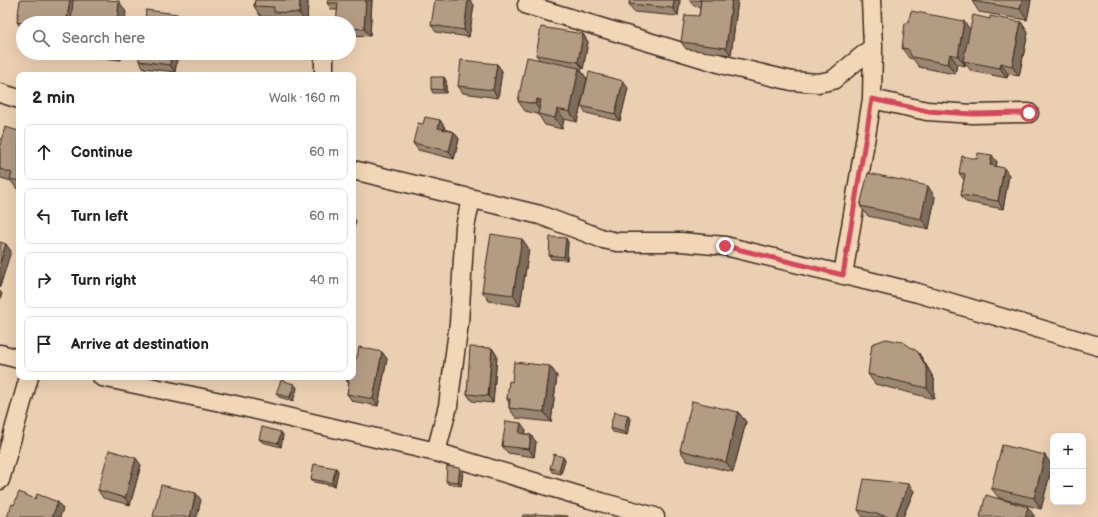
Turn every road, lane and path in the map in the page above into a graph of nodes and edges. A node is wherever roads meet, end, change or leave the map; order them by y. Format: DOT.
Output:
graph roads {
  1 [pos="871,0"];
  2 [pos="527,5"];
  3 [pos="873,47"];
  4 [pos="324,60"];
  5 [pos="324,72"];
  6 [pos="0,93"];
  7 [pos="16,98"];
  8 [pos="872,99"];
  9 [pos="1029,113"];
  10 [pos="356,171"];
  11 [pos="471,199"];
  12 [pos="843,275"];
  13 [pos="1098,346"];
  14 [pos="0,354"];
  15 [pos="16,358"];
  16 [pos="28,380"];
  17 [pos="116,380"];
  18 [pos="436,452"];
  19 [pos="0,480"];
  20 [pos="655,517"];
  1 -- 3 [label="street"];
  2 -- 3 [label="street"];
  3 -- 8 [label="street"];
  4 -- 5 [label="street"];
  6 -- 7 [label="street"];
  8 -- 9 [label="street"];
  8 -- 12 [label="street"];
  10 -- 11 [label="street"];
  11 -- 12 [label="street"];
  11 -- 18 [label="street"];
  12 -- 13 [label="street"];
  14 -- 15 [label="street"];
  16 -- 19 [label="street"];
  17 -- 18 [label="street"];
  18 -- 20 [label="street"];
}
